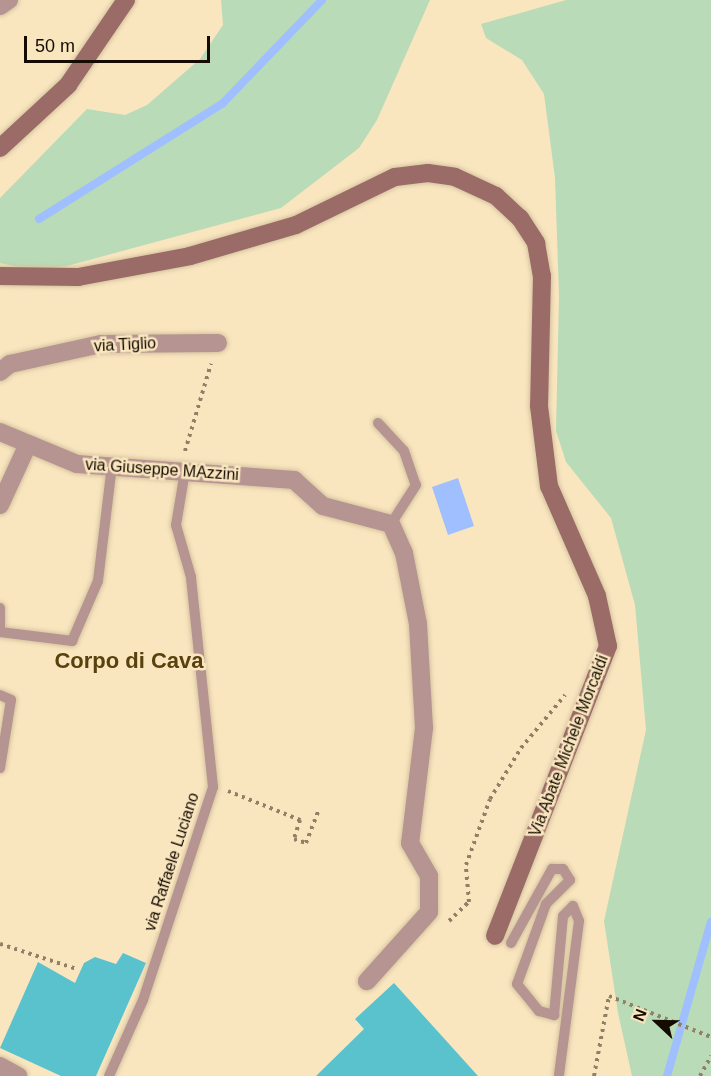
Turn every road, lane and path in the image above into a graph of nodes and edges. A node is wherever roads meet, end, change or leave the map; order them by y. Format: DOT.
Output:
graph roads {
  1 [pos="9,0"];
  2 [pos="126,0"];
  3 [pos="0,6"];
  4 [pos="0,148"];
  5 [pos="0,276"];
  6 [pos="218,344"];
  7 [pos="0,372"];
  8 [pos="378,423"];
  9 [pos="0,432"];
  10 [pos="28,444"];
  11 [pos="112,466"];
  12 [pos="185,471"];
  13 [pos="0,505"];
  14 [pos="391,524"];
  15 [pos="0,608"];
  16 [pos="0,627"];
  17 [pos="0,632"];
  18 [pos="591,686"];
  19 [pos="0,695"];
  20 [pos="0,768"];
  21 [pos="213,787"];
  22 [pos="318,811"];
  23 [pos="440,929"];
  24 [pos="503,939"];
  25 [pos="0,944"];
  26 [pos="77,969"];
  27 [pos="367,981"];
  28 [pos="711,1037"];
  29 [pos="711,1056"];
  30 [pos="0,1066"];
  31 [pos="18,1076"];
  32 [pos="109,1076"];
  33 [pos="559,1076"];
  34 [pos="594,1076"];
  35 [pos="700,1076"];
  1 -- 3 [label="street"];
  2 -- 4 [label="street"];
  5 -- 18 [label="street, Via Abate Michele Morcaldi"];
  6 -- 7 [label="street, via Tiglio"];
  6 -- 12 [label="path"];
  8 -- 14 [label="lane"];
  9 -- 10 [label="street, via Giuseppe MAzzini"];
  10 -- 11 [label="street, via Giuseppe MAzzini"];
  10 -- 13 [label="street"];
  11 -- 12 [label="street, via Giuseppe MAzzini"];
  11 -- 17 [label="lane"];
  12 -- 14 [label="street, via Giuseppe MAzzini"];
  12 -- 21 [label="lane, via Raffaele Luciano"];
  14 -- 27 [label="street"];
  15 -- 16 [label="lane"];
  18 -- 23 [label="path"];
  18 -- 24 [label="street, Via Abate Michele Morcaldi"];
  19 -- 20 [label="lane"];
  21 -- 22 [label="path"];
  21 -- 32 [label="lane, via Raffaele Luciano"];
  24 -- 33 [label="lane"];
  25 -- 26 [label="path"];
  28 -- 34 [label="path"];
  29 -- 35 [label="path"];
  30 -- 31 [label="street"];
}
